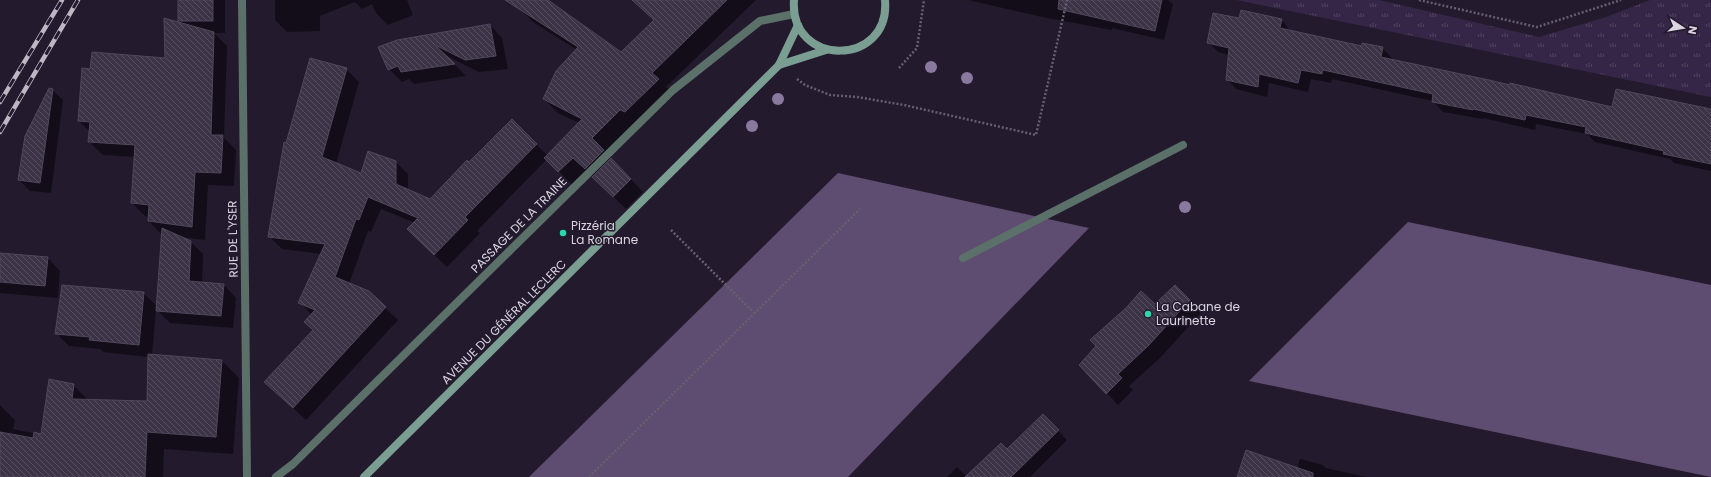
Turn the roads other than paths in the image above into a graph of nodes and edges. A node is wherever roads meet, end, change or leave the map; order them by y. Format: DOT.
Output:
graph roads {
  1 [pos="242,0"];
  2 [pos="794,0"];
  3 [pos="885,0"];
  4 [pos="794,14"];
  5 [pos="798,25"];
  6 [pos="826,50"];
  7 [pos="779,65"];
  8 [pos="1183,144"];
  9 [pos="963,258"];
  10 [pos="247,477"];
  11 [pos="276,477"];
  12 [pos="364,477"];
  1 -- 10 [label="street, RUE DE L'YSER"];
  2 -- 4 [label="main road"];
  3 -- 6 [label="main road"];
  4 -- 5 [label="main road"];
  4 -- 11 [label="street, PASSAGE DE LA TRAINE"];
  5 -- 6 [label="main road"];
  5 -- 7 [label="main road, AVENUE DU GÉNÉRAL LECLERC"];
  6 -- 7 [label="main road, AVENUE DU GÉNÉRAL LECLERC"];
  7 -- 12 [label="main road, AVENUE DU GÉNÉRAL LECLERC"];
  8 -- 9 [label="street"];
}
